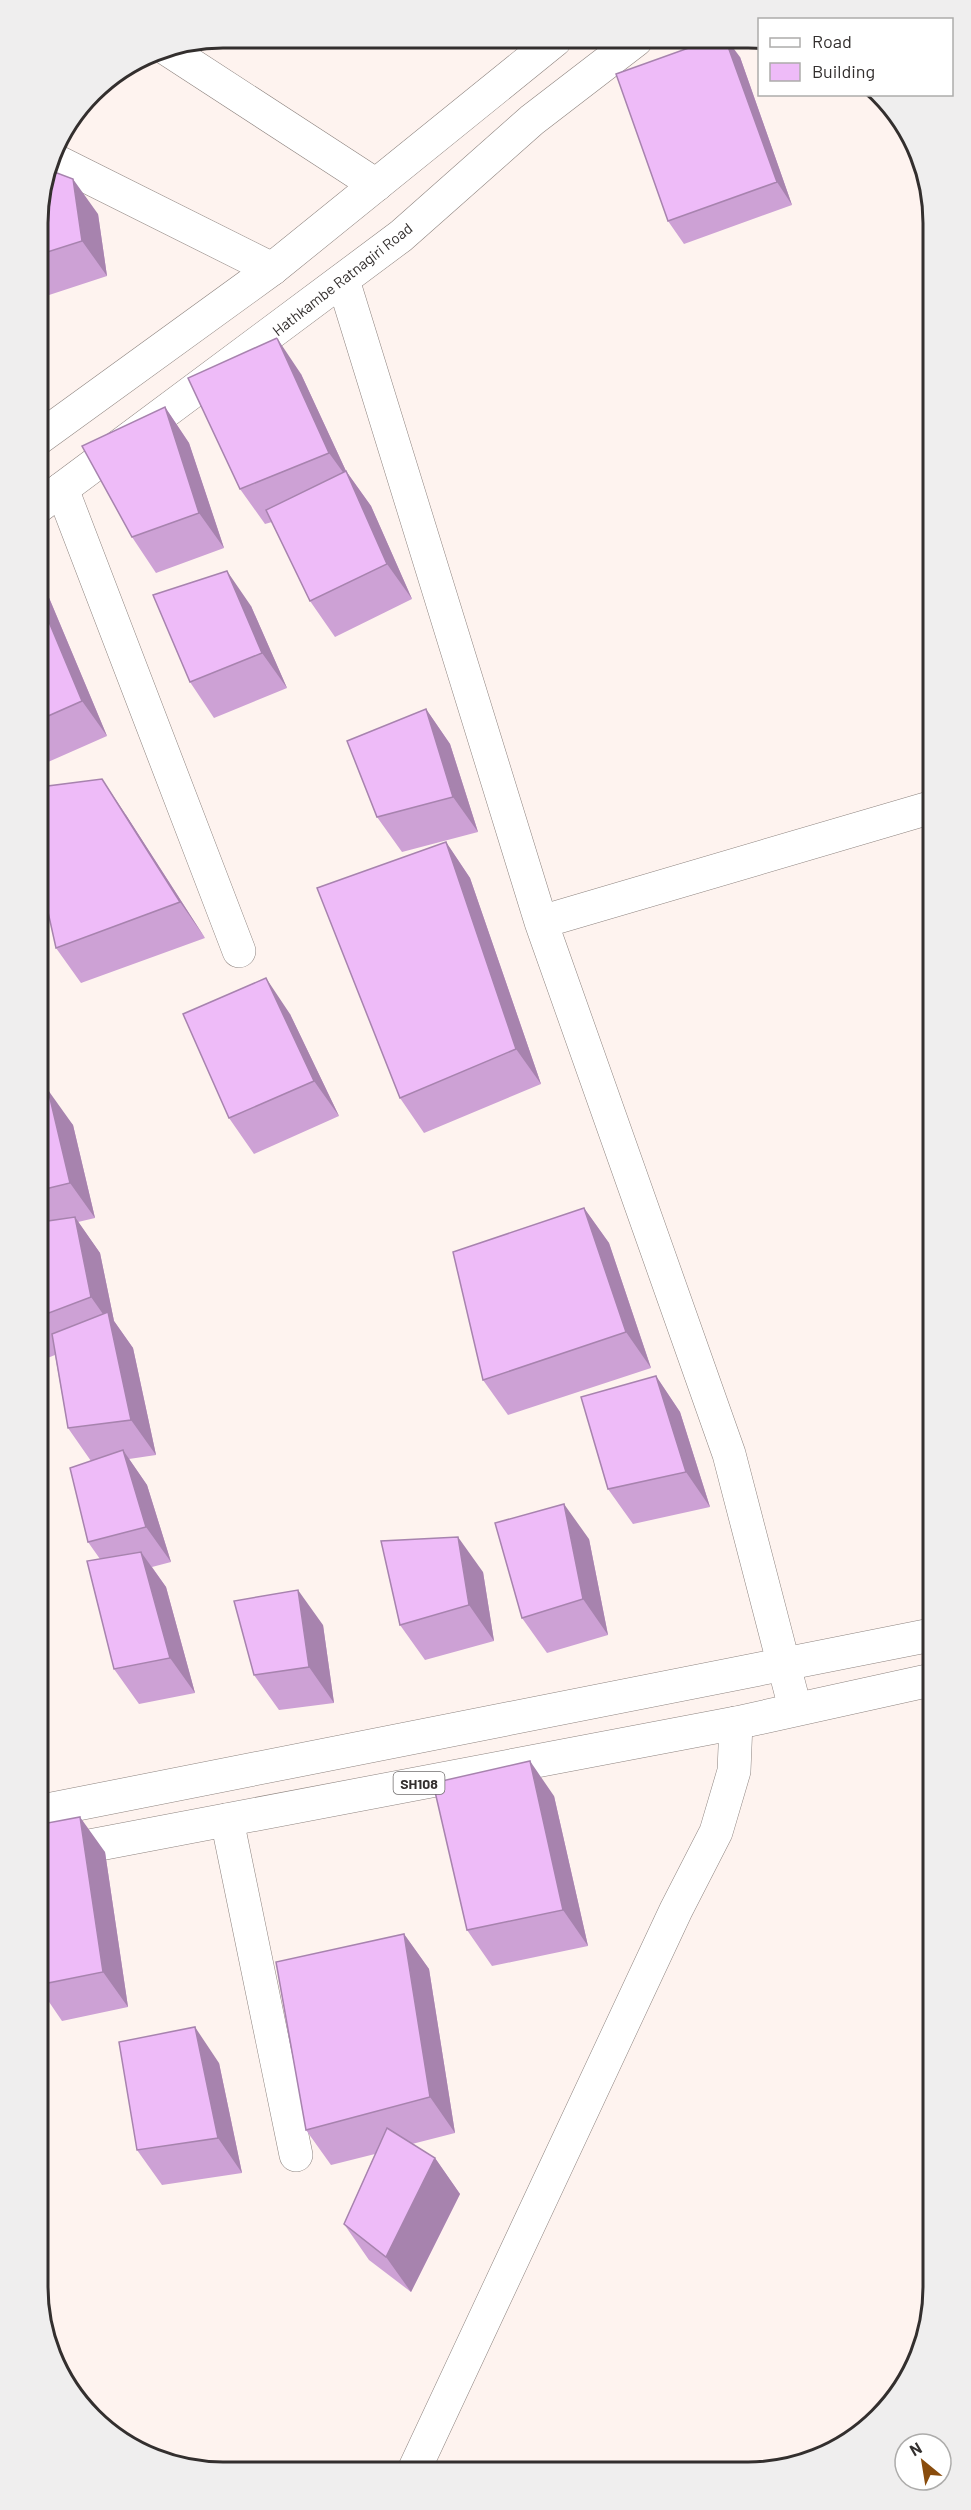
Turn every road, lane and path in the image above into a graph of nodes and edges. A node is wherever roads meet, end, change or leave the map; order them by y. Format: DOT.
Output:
graph roads {
  1 [pos="545,48"];
  2 [pos="626,48"];
  3 [pos="177,54"];
  4 [pos="59,162"];
  5 [pos="376,185"];
  6 [pos="272,269"];
  7 [pos="343,280"];
  8 [pos="48,431"];
  9 [pos="51,498"];
  10 [pos="923,810"];
  11 [pos="542,921"];
  12 [pos="239,951"];
  13 [pos="923,1637"];
  14 [pos="785,1665"];
  15 [pos="923,1682"];
  16 [pos="795,1708"];
  17 [pos="736,1723"];
  18 [pos="48,1810"];
  19 [pos="227,1820"];
  20 [pos="48,1854"];
  21 [pos="296,2155"];
  22 [pos="418,2462"];
  1 -- 5 [label="street"];
  2 -- 7 [label="street, Hathkambe Ratnagiri Road"];
  3 -- 5 [label="street"];
  4 -- 6 [label="street"];
  5 -- 6 [label="street"];
  6 -- 8 [label="street"];
  7 -- 9 [label="street, Hathkambe Ratnagiri Road"];
  7 -- 11 [label="street"];
  9 -- 12 [label="street"];
  10 -- 11 [label="street"];
  11 -- 14 [label="street"];
  13 -- 14 [label="street"];
  14 -- 16 [label="street"];
  14 -- 18 [label="street"];
  15 -- 16 [label="street, SH108"];
  16 -- 17 [label="street, SH108"];
  17 -- 19 [label="street, SH108"];
  17 -- 22 [label="street"];
  19 -- 20 [label="street, SH108"];
  19 -- 21 [label="street"];
}
